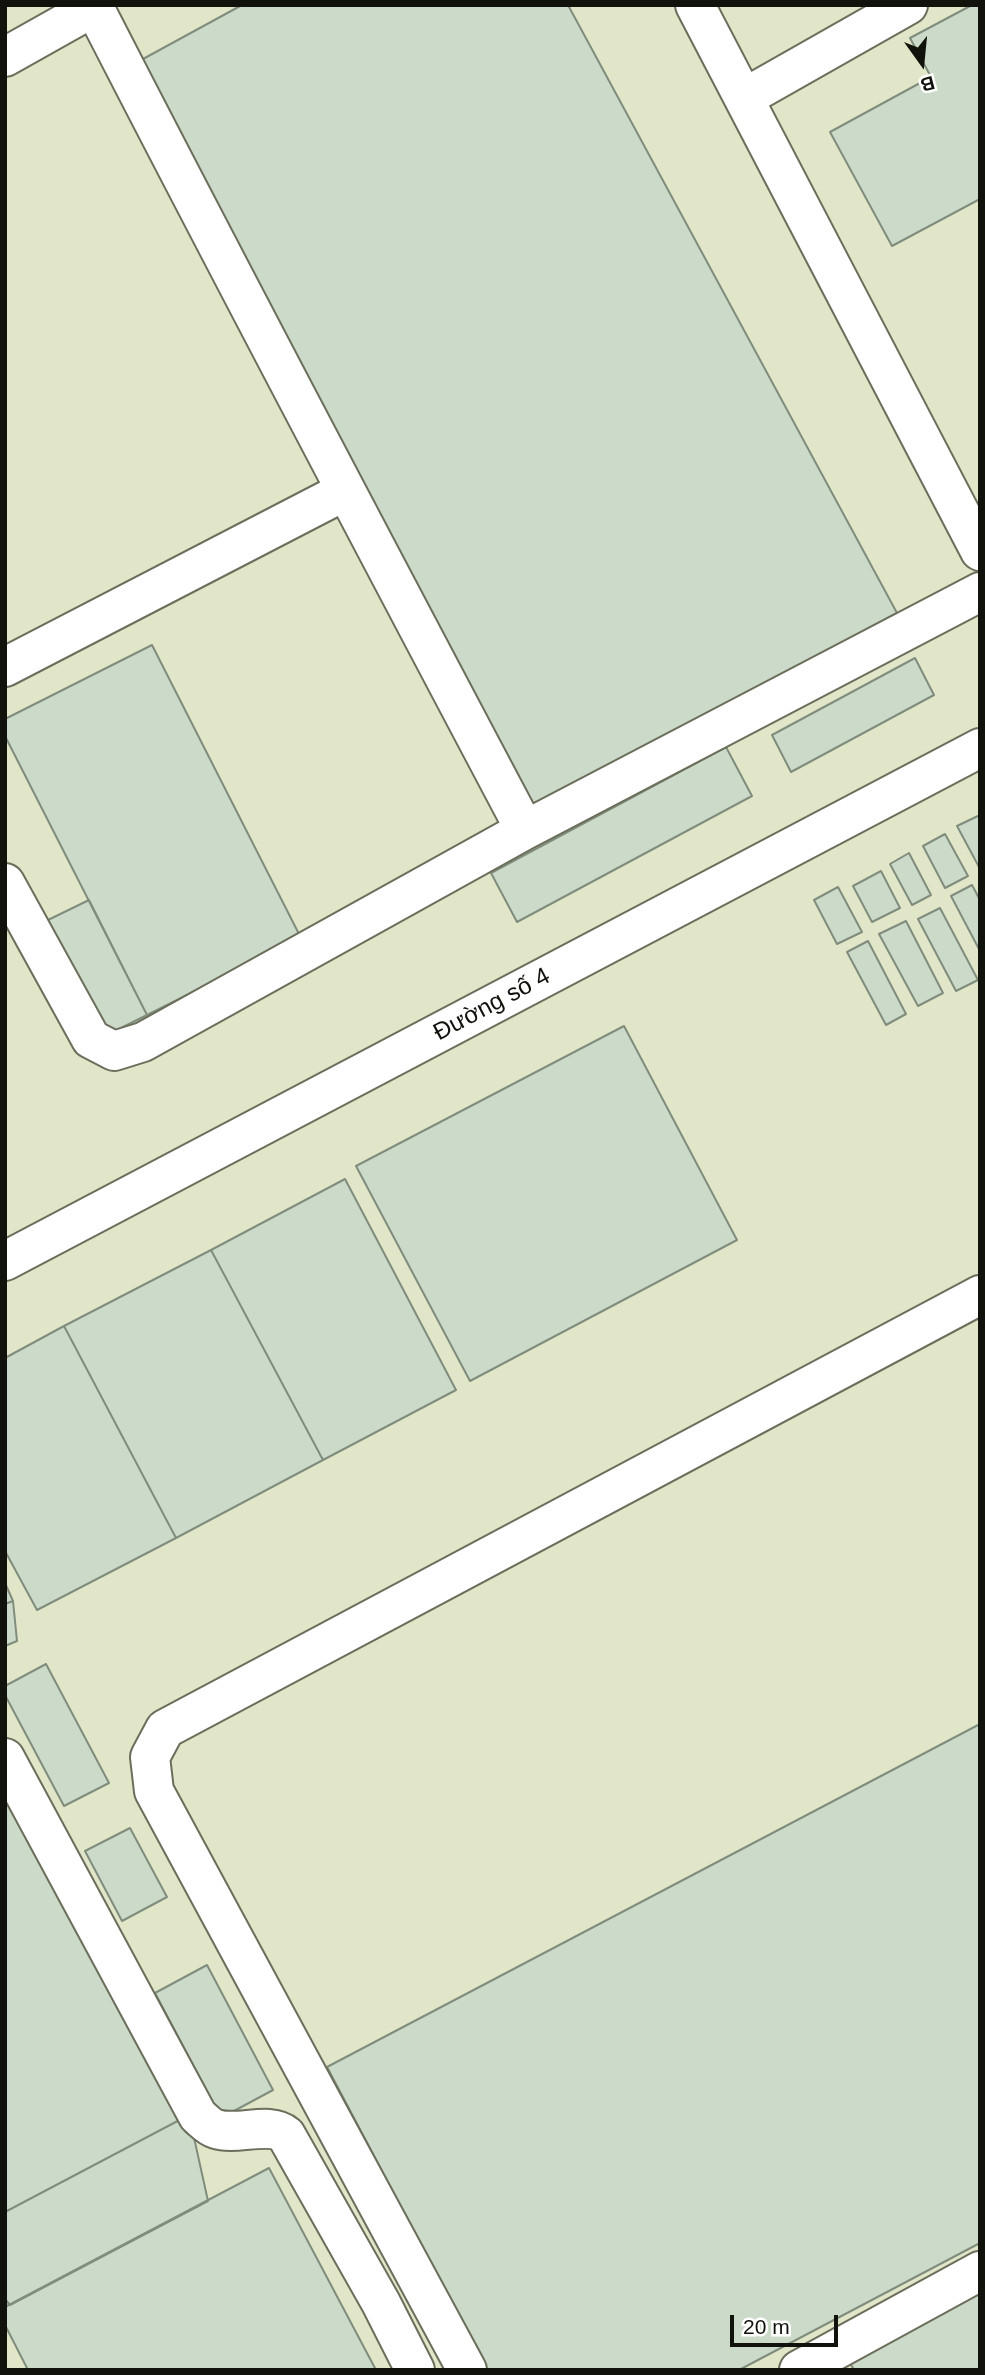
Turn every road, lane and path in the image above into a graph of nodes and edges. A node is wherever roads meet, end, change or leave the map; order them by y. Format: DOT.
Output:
graph roads {
  1 [pos="695,5"];
  2 [pos="908,5"];
  3 [pos="95,6"];
  4 [pos="5,57"];
  5 [pos="744,98"];
  6 [pos="345,491"];
  7 [pos="980,551"];
  8 [pos="980,592"];
  9 [pos="5,667"];
  10 [pos="980,748"];
  11 [pos="526,830"];
  12 [pos="5,883"];
  13 [pos="5,1261"];
  14 [pos="980,1296"];
  15 [pos="5,1758"];
  16 [pos="980,2271"];
  17 [pos="415,2370"];
  18 [pos="467,2370"];
  19 [pos="799,2370"];
  1 -- 5 [label="street"];
  2 -- 5 [label="street"];
  3 -- 4 [label="street"];
  3 -- 6 [label="street"];
  5 -- 7 [label="street"];
  6 -- 9 [label="street"];
  6 -- 11 [label="street"];
  8 -- 11 [label="street"];
  10 -- 13 [label="street, Đường số 4"];
  11 -- 12 [label="street"];
  14 -- 18 [label="street"];
  15 -- 17 [label="street"];
  16 -- 19 [label="street"];
}
